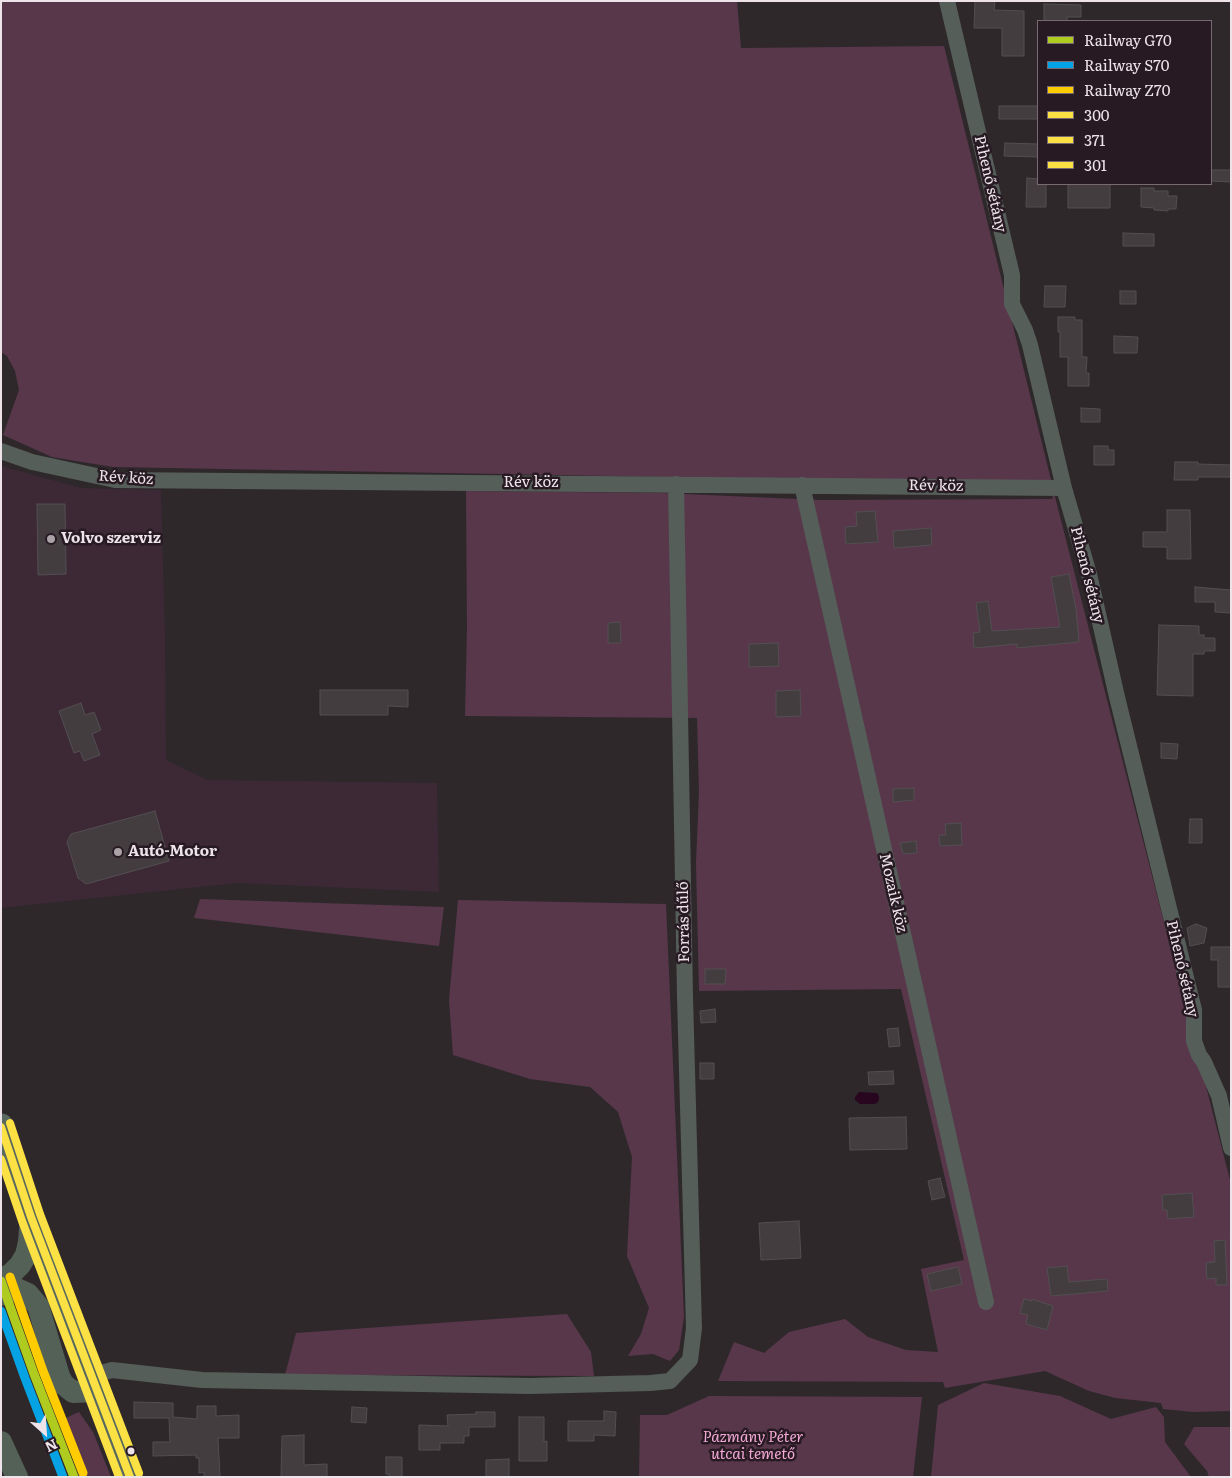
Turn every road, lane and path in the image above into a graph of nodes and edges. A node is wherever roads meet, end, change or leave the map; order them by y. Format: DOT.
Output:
graph roads {
  1 [pos="947,1"];
  2 [pos="1,451"];
  3 [pos="676,484"];
  4 [pos="802,484"];
  5 [pos="1064,488"];
  6 [pos="1,1126"];
  7 [pos="1231,1148"];
  8 [pos="31,1217"];
  9 [pos="1,1279"];
  10 [pos="1,1294"];
  11 [pos="986,1302"];
  12 [pos="94,1384"];
  13 [pos="1,1442"];
  14 [pos="16,1477"];
  15 [pos="130,1477"];
  1 -- 5 [label="street, Pihenő sétány"];
  2 -- 3 [label="street, Rév köz"];
  3 -- 4 [label="street, Rév köz"];
  3 -- 12 [label="street, Forrás dűlő"];
  4 -- 5 [label="street, Rév köz"];
  4 -- 11 [label="street, Mozaik köz"];
  5 -- 7 [label="street, Pihenő sétány"];
  6 -- 8 [label="main road"];
  8 -- 9 [label="street"];
  8 -- 12 [label="main road"];
  10 -- 12 [label="street"];
  12 -- 15 [label="main road"];
  13 -- 14 [label="street"];
}
